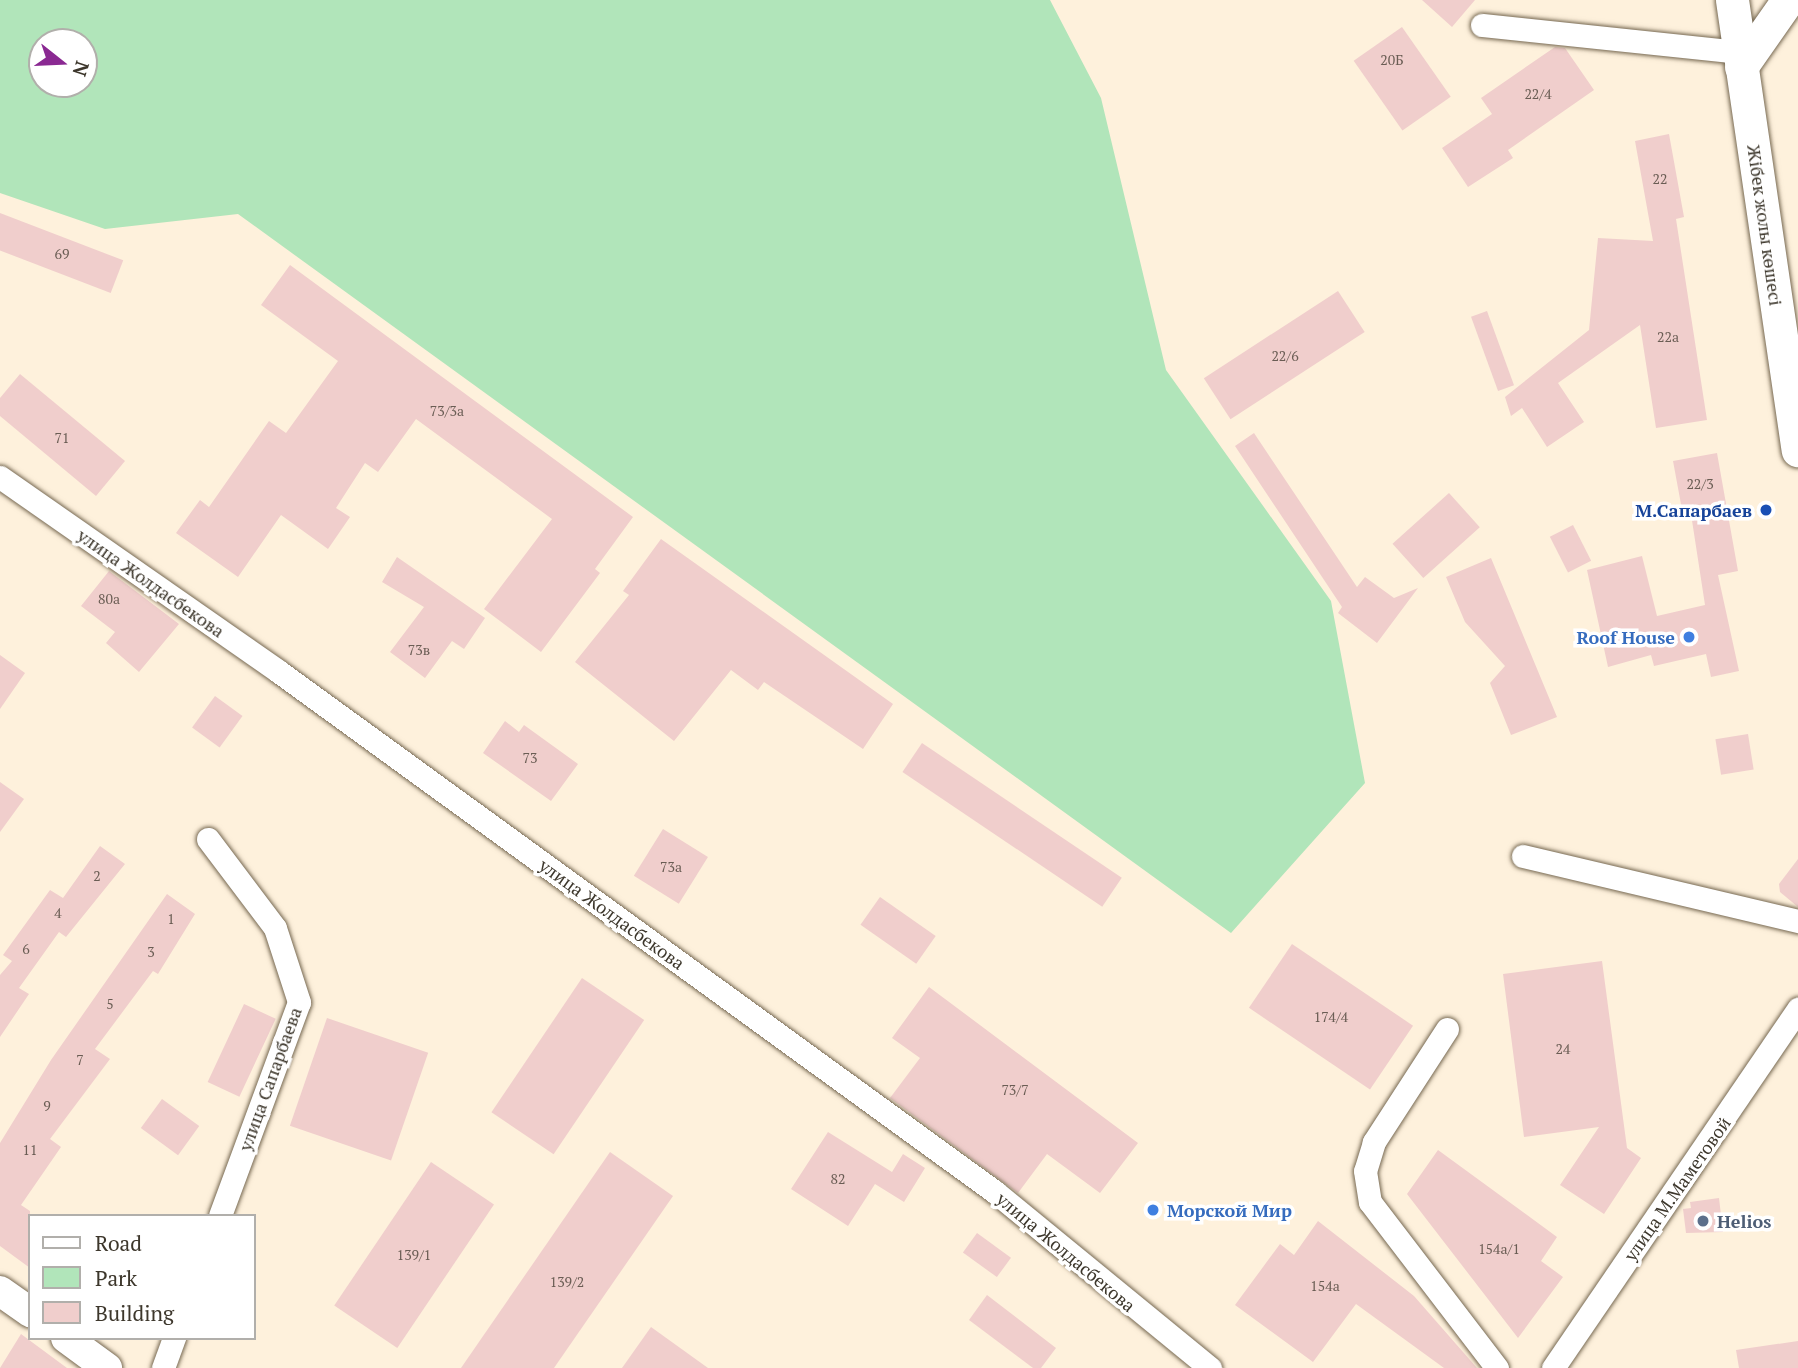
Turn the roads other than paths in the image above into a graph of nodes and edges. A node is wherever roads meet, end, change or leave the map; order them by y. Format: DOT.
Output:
graph roads {
  1 [pos="1732,0"];
  2 [pos="1788,0"];
  3 [pos="1482,25"];
  4 [pos="1740,60"];
  5 [pos="1798,450"];
  6 [pos="0,477"];
  7 [pos="208,839"];
  8 [pos="1523,856"];
  9 [pos="1798,921"];
  10 [pos="1798,1009"];
  11 [pos="1447,1029"];
  12 [pos="221,1214"];
  13 [pos="0,1291"];
  14 [pos="28,1311"];
  15 [pos="69,1340"];
  16 [pos="173,1340"];
  17 [pos="107,1368"];
  18 [pos="163,1368"];
  19 [pos="1210,1368"];
  20 [pos="1497,1368"];
  21 [pos="1553,1368"];
  1 -- 4 [label="main road, Жібек жолы көшесі"];
  2 -- 4 [label="main road"];
  3 -- 4 [label="street"];
  4 -- 5 [label="main road, Жібек жолы көшесі"];
  6 -- 19 [label="street, улица Жолдасбекова"];
  7 -- 12 [label="street, улица Сапарбаева"];
  8 -- 9 [label="street"];
  10 -- 21 [label="street, улица М.Маметовой"];
  11 -- 20 [label="street"];
  13 -- 14 [label="street"];
  15 -- 17 [label="street"];
  16 -- 18 [label="street"];
}
